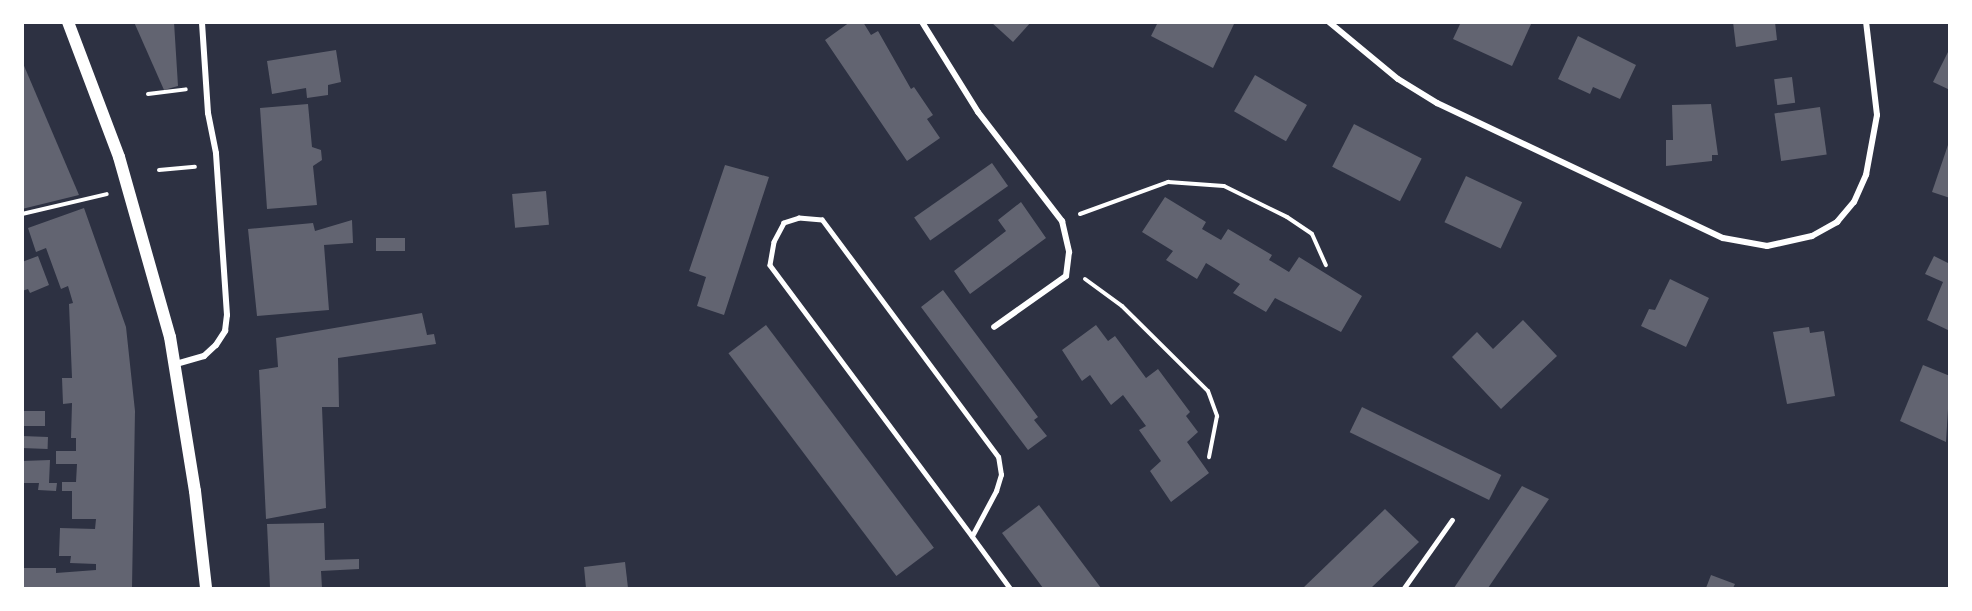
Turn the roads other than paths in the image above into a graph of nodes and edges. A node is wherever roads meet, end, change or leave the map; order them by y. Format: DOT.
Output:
graph roads {
  1 [pos="68,22"];
  2 [pos="202,22"];
  3 [pos="922,22"];
  4 [pos="1329,22"];
  5 [pos="1866,22"];
  6 [pos="994,327"];
  7 [pos="176,363"];
  8 [pos="1452,520"];
  9 [pos="972,536"];
  10 [pos="206,588"];
  11 [pos="1011,588"];
  12 [pos="1404,588"];
  1 -- 7 [label="main road"];
  2 -- 7 [label="street"];
  3 -- 6 [label="street"];
  4 -- 5 [label="street"];
  7 -- 10 [label="main road"];
  8 -- 12 [label="lane"];
  9 -- 9 [label="lane"];
  9 -- 11 [label="lane"];
}
